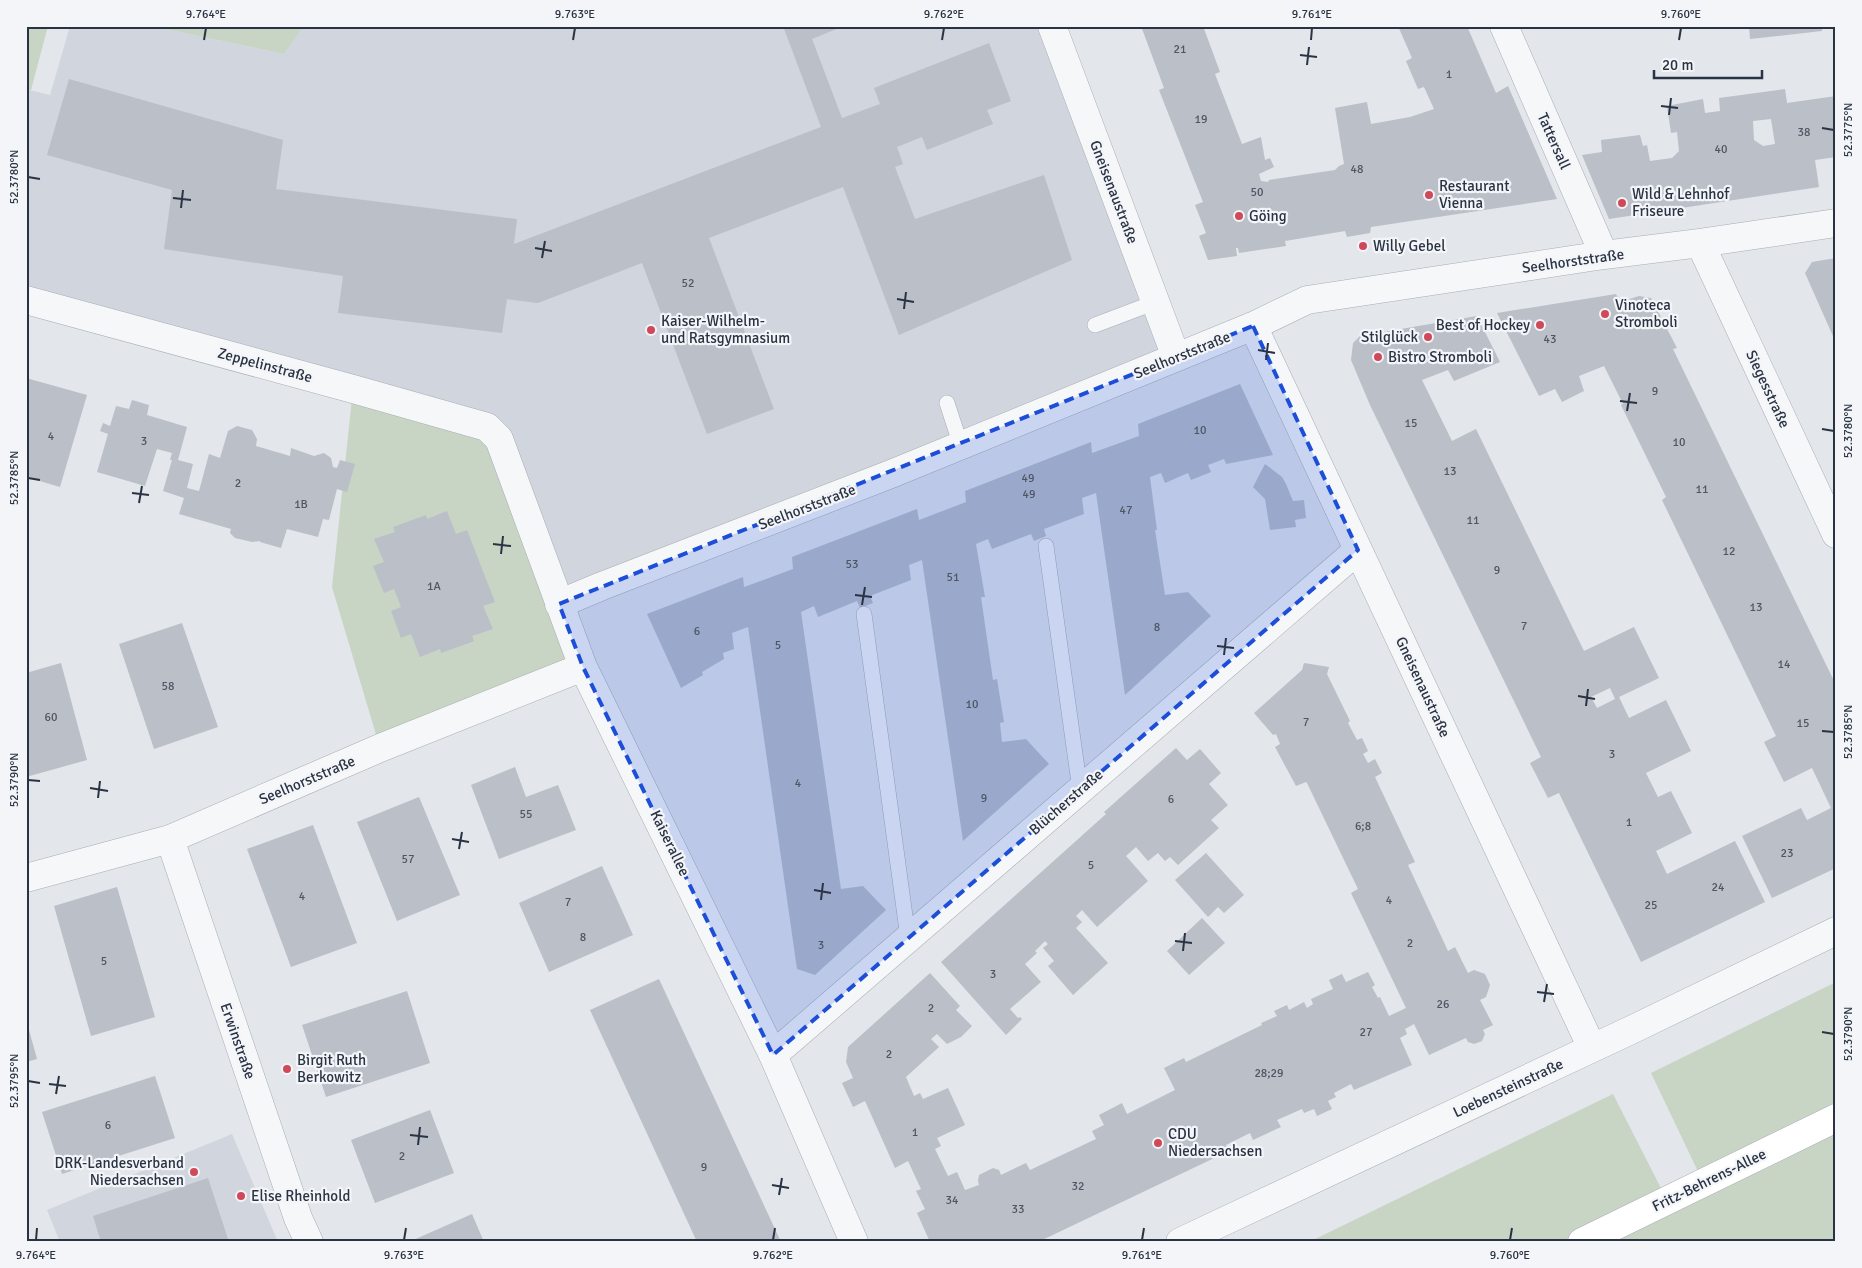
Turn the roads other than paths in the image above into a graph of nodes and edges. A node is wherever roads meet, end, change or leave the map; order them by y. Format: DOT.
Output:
graph roads {
  1 [pos="1052,26"];
  2 [pos="1504,26"];
  3 [pos="1836,223"];
  4 [pos="1700,244"];
  5 [pos="1604,255"];
  6 [pos="26,300"];
  7 [pos="1156,302"];
  8 [pos="1095,325"];
  9 [pos="1253,326"];
  10 [pos="1176,357"];
  11 [pos="947,403"];
  12 [pos="499,439"];
  13 [pos="962,446"];
  14 [pos="1836,534"];
  15 [pos="1046,546"];
  16 [pos="1358,550"];
  17 [pos="559,604"];
  18 [pos="864,614"];
  19 [pos="583,667"];
  20 [pos="1080,790"];
  21 [pos="170,839"];
  22 [pos="26,878"];
  23 [pos="1836,931"];
  24 [pos="908,938"];
  25 [pos="1592,1048"];
  26 [pos="773,1055"];
  27 [pos="1836,1118"];
  28 [pos="309,1242"];
  29 [pos="854,1242"];
  30 [pos="1180,1242"];
  31 [pos="1582,1242"];
  1 -- 7 [label="street, Gneisenaustraße"];
  2 -- 5 [label="street, Tattersall"];
  3 -- 4 [label="street, Seelhorststraße"];
  4 -- 5 [label="street, Seelhorststraße"];
  4 -- 14 [label="street, Siegesstraße"];
  5 -- 9 [label="street, Seelhorststraße"];
  6 -- 12 [label="street, Zeppelinstraße"];
  7 -- 8 [label="lane"];
  7 -- 10 [label="street, Gneisenaustraße"];
  9 -- 10 [label="street, Seelhorststraße"];
  9 -- 16 [label="street, Gneisenaustraße"];
  10 -- 13 [label="street, Seelhorststraße"];
  11 -- 13 [label="lane"];
  12 -- 17 [label="street, Kaiserallee"];
  13 -- 17 [label="street, Seelhorststraße"];
  15 -- 20 [label="lane"];
  16 -- 20 [label="street, Blücherstraße"];
  16 -- 25 [label="street, Gneisenaustraße"];
  17 -- 19 [label="street, Kaiserallee"];
  18 -- 24 [label="lane"];
  19 -- 21 [label="street, Seelhorststraße"];
  19 -- 26 [label="street, Kaiserallee"];
  20 -- 24 [label="street, Blücherstraße"];
  21 -- 22 [label="street, Seelhorststraße"];
  21 -- 28 [label="street, Erwinstraße"];
  23 -- 25 [label="street, Loebensteinstraße"];
  24 -- 26 [label="street, Blücherstraße"];
  25 -- 30 [label="street, Loebensteinstraße"];
  26 -- 29 [label="street, Kaiserallee"];
  27 -- 31 [label="street, Fritz-Behrens-Allee"];
}
